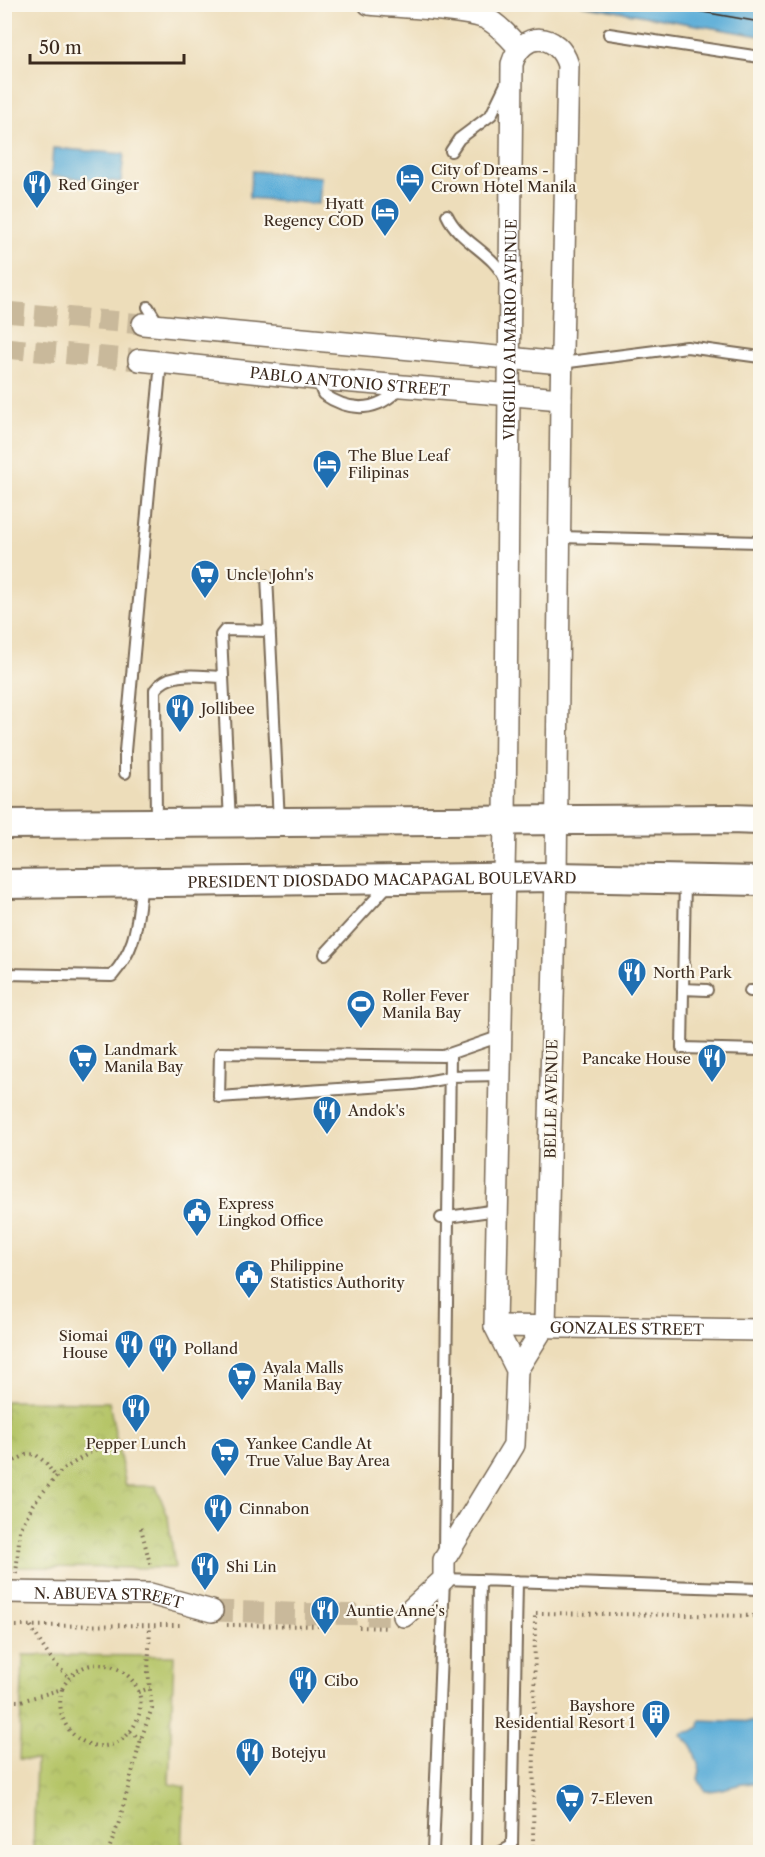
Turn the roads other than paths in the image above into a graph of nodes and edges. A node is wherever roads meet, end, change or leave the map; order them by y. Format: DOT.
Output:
graph roads {
  1 [pos="369,4"];
  2 [pos="609,34"];
  3 [pos="516,56"];
  4 [pos="760,57"];
  5 [pos="451,151"];
  6 [pos="447,215"];
  7 [pos="512,296"];
  8 [pos="150,319"];
  9 [pos="760,357"];
  10 [pos="511,359"];
  11 [pos="139,360"];
  12 [pos="161,362"];
  13 [pos="561,363"];
  14 [pos="511,395"];
  15 [pos="561,399"];
  16 [pos="559,537"];
  17 [pos="760,542"];
  18 [pos="267,576"];
  19 [pos="270,631"];
  20 [pos="224,677"];
  21 [pos="125,773"];
  22 [pos="760,820"];
  23 [pos="505,821"];
  24 [pos="557,821"];
  25 [pos="230,822"];
  26 [pos="279,822"];
  27 [pos="156,823"];
  28 [pos="4,824"];
  29 [pos="556,877"];
  30 [pos="504,878"];
  31 [pos="393,879"];
  32 [pos="685,879"];
  33 [pos="760,881"];
  34 [pos="142,883"];
  35 [pos="4,884"];
  36 [pos="325,954"];
  37 [pos="4,974"];
  38 [pos="683,989"];
  39 [pos="707,990"];
  40 [pos="501,1036"];
  41 [pos="760,1050"];
  42 [pos="450,1054"];
  43 [pos="500,1075"];
  44 [pos="450,1076"];
  45 [pos="497,1210"];
  46 [pos="445,1218"];
  47 [pos="545,1325"];
  48 [pos="495,1326"];
  49 [pos="760,1330"];
  50 [pos="517,1370"];
  51 [pos="444,1570"];
  52 [pos="480,1580"];
  53 [pos="517,1581"];
  54 [pos="760,1589"];
  55 [pos="10,1592"];
  56 [pos="404,1616"];
  57 [pos="215,1618"];
  58 [pos="433,1852"];
  59 [pos="476,1852"];
  60 [pos="501,1852"];
  1 -- 3 [label="street"];
  2 -- 4 [label="lane"];
  3 -- 5 [label="lane"];
  3 -- 7 [label="street, VIRGILIO ALMARIO AVENUE"];
  3 -- 13 [label="street"];
  6 -- 7 [label="lane"];
  7 -- 10 [label="street, VIRGILIO ALMARIO AVENUE"];
  8 -- 10 [label="street"];
  9 -- 13 [label="lane"];
  10 -- 13 [label="street"];
  10 -- 14 [label="street, VIRGILIO ALMARIO AVENUE"];
  11 -- 12 [label="street, PABLO ANTONIO STREET"];
  12 -- 14 [label="street, PABLO ANTONIO STREET"];
  12 -- 21 [label="lane"];
  13 -- 15 [label="street"];
  14 -- 15 [label="street, PABLO ANTONIO STREET"];
  14 -- 23 [label="street, VIRGILIO ALMARIO AVENUE"];
  15 -- 16 [label="street"];
  16 -- 17 [label="lane"];
  16 -- 24 [label="street"];
  18 -- 19 [label="lane"];
  19 -- 20 [label="lane"];
  19 -- 26 [label="lane"];
  20 -- 25 [label="lane"];
  20 -- 27 [label="lane"];
  22 -- 24 [label="main road"];
  23 -- 24 [label="main road"];
  23 -- 26 [label="main road"];
  23 -- 30 [label="street"];
  24 -- 29 [label="street, BELLE AVENUE"];
  25 -- 26 [label="main road"];
  25 -- 27 [label="main road"];
  27 -- 28 [label="main road"];
  29 -- 30 [label="main road, PRESIDENT DIOSDADO MACAPAGAL BOULEVARD"];
  29 -- 32 [label="main road, PRESIDENT DIOSDADO MACAPAGAL BOULEVARD"];
  29 -- 47 [label="street, BELLE AVENUE"];
  30 -- 31 [label="main road, PRESIDENT DIOSDADO MACAPAGAL BOULEVARD"];
  30 -- 40 [label="street"];
  31 -- 34 [label="main road, PRESIDENT DIOSDADO MACAPAGAL BOULEVARD"];
  31 -- 36 [label="lane"];
  32 -- 33 [label="main road, PRESIDENT DIOSDADO MACAPAGAL BOULEVARD"];
  32 -- 38 [label="lane"];
  34 -- 35 [label="main road, PRESIDENT DIOSDADO MACAPAGAL BOULEVARD"];
  34 -- 37 [label="lane"];
  38 -- 39 [label="lane"];
  38 -- 41 [label="lane"];
  40 -- 42 [label="lane"];
  40 -- 43 [label="street"];
  42 -- 44 [label="lane"];
  42 -- 44 [label="lane"];
  43 -- 44 [label="lane"];
  43 -- 45 [label="street"];
  44 -- 46 [label="lane"];
  45 -- 46 [label="lane"];
  45 -- 48 [label="street"];
  46 -- 51 [label="lane"];
  47 -- 48 [label="street, GONZALES STREET"];
  47 -- 49 [label="street, GONZALES STREET"];
  47 -- 50 [label="street"];
  48 -- 50 [label="street"];
  50 -- 51 [label="street"];
  51 -- 52 [label="lane"];
  51 -- 56 [label="street"];
  51 -- 58 [label="lane"];
  52 -- 53 [label="lane"];
  52 -- 59 [label="lane"];
  53 -- 54 [label="lane"];
  53 -- 60 [label="lane"];
  55 -- 57 [label="street, N. ABUEVA STREET"];
}
